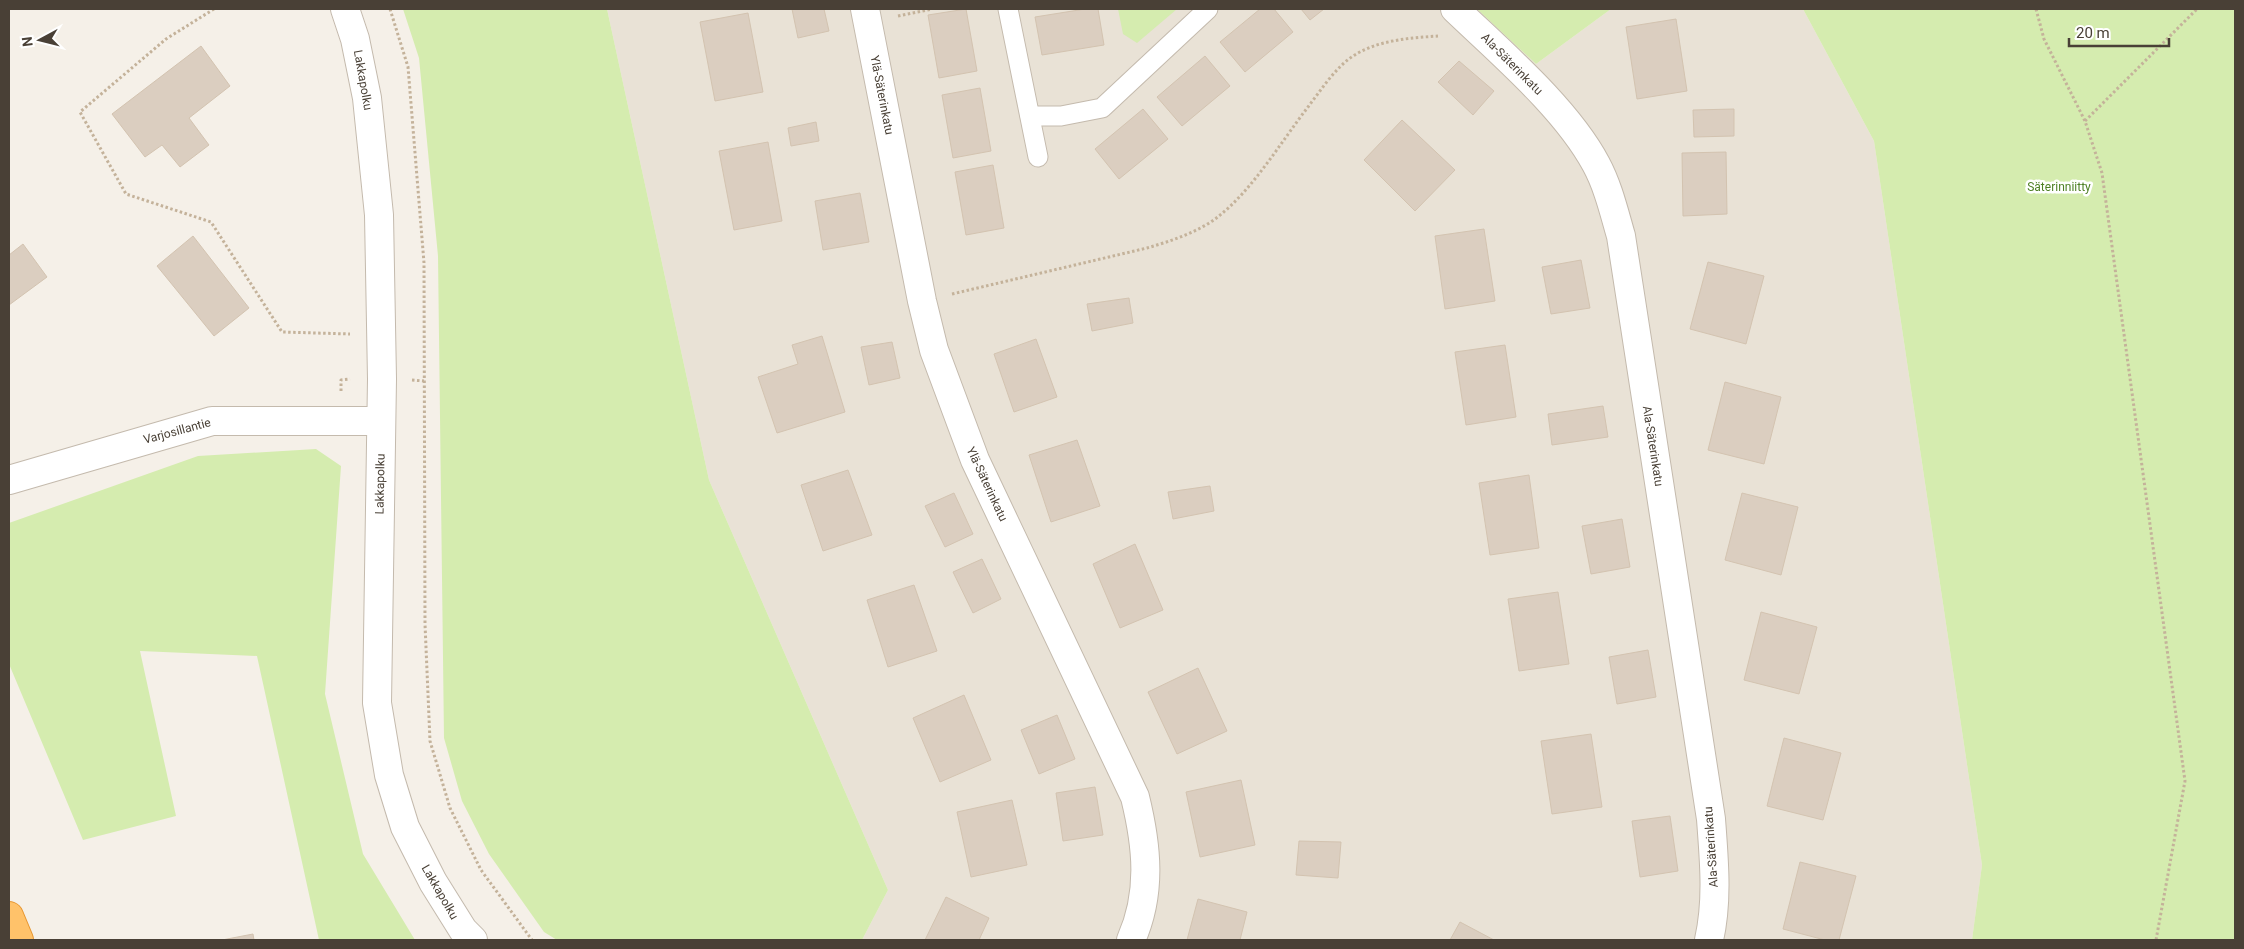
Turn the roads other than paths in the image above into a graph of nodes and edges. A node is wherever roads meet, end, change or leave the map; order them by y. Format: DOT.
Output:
graph roads {
  1 [pos="345,9"];
  2 [pos="865,9"];
  3 [pos="1008,9"];
  4 [pos="1208,9"];
  5 [pos="1463,17"];
  6 [pos="1030,116"];
  7 [pos="1038,157"];
  8 [pos="381,421"];
  9 [pos="9,480"];
  10 [pos="9,916"];
  11 [pos="19,940"];
  12 [pos="473,940"];
  13 [pos="1131,940"];
  14 [pos="1710,940"];
  1 -- 8 [label="street, Lakkapolku"];
  2 -- 13 [label="street, Ylä-Säterinkatu"];
  3 -- 6 [label="lane"];
  4 -- 6 [label="lane"];
  5 -- 14 [label="street, Ala-Säterinkatu"];
  6 -- 7 [label="lane"];
  8 -- 9 [label="street, Varjosillantie"];
  8 -- 12 [label="street, Lakkapolku"];
  10 -- 11 [label="highway"];
}
